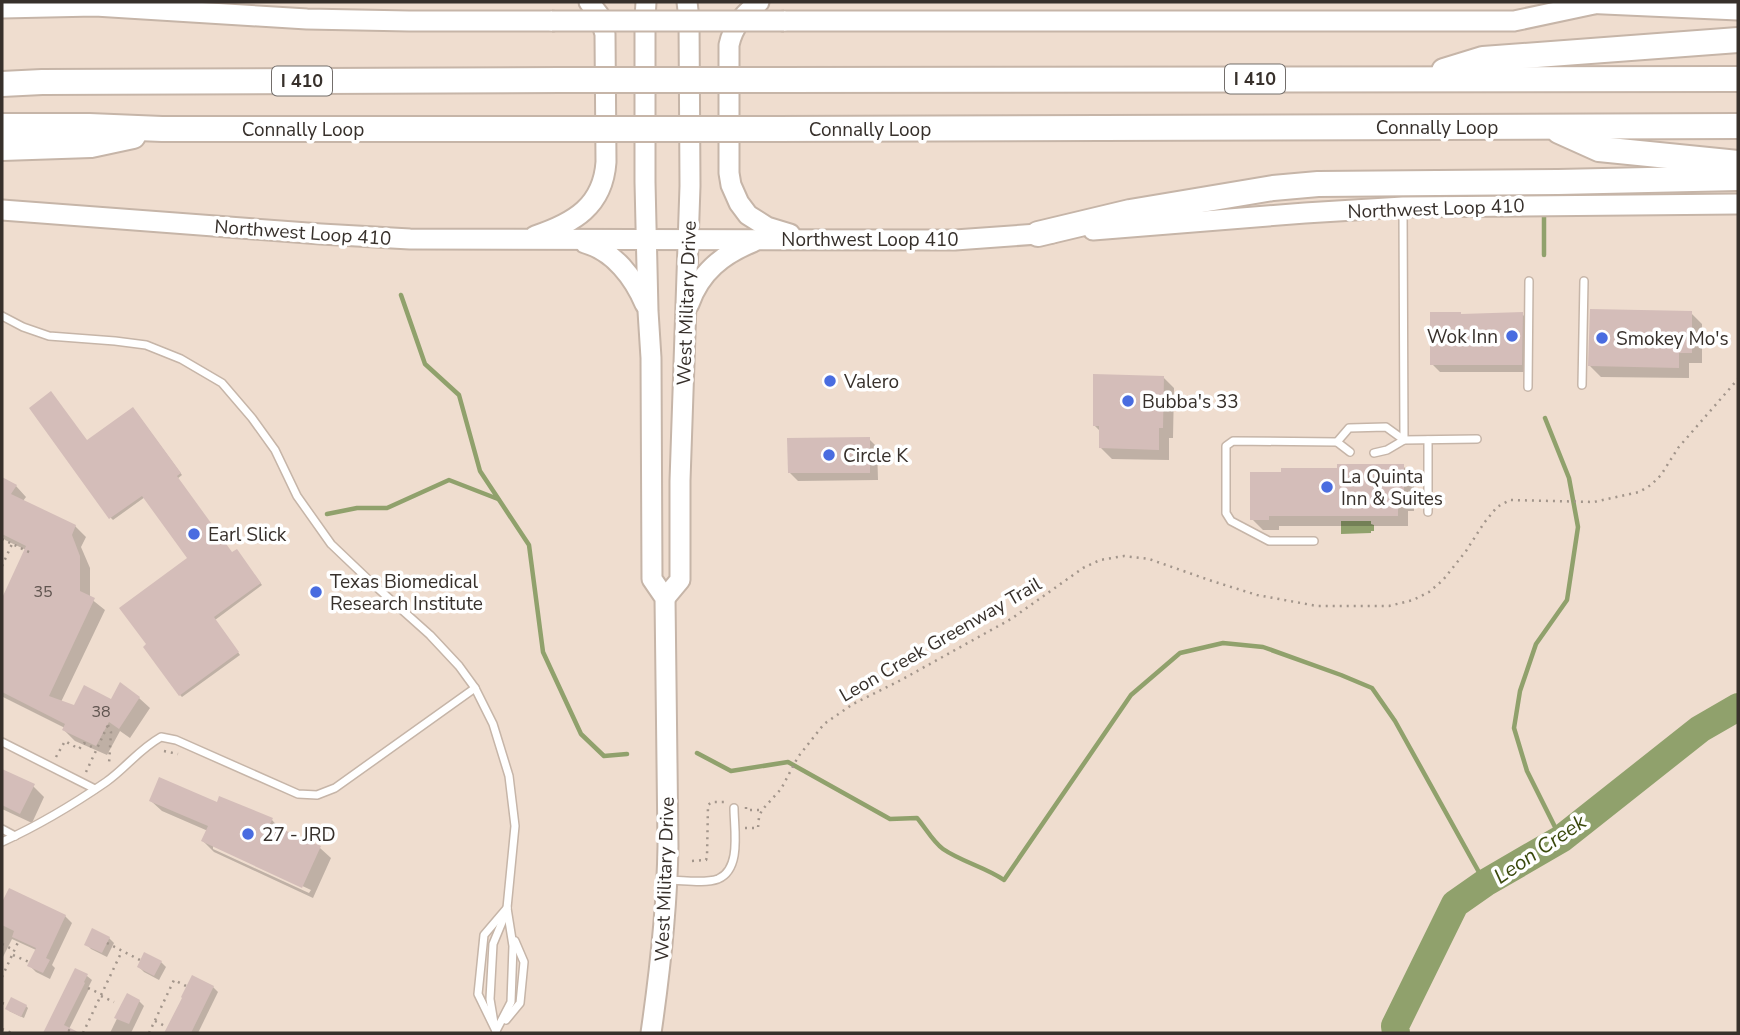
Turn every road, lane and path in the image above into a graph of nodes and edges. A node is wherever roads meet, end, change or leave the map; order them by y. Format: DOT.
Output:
graph roads {
  1 [pos="589,2"];
  2 [pos="646,2"];
  3 [pos="687,2"];
  4 [pos="759,2"];
  5 [pos="1556,2"];
  6 [pos="1594,4"];
  7 [pos="1706,6"];
  8 [pos="2,8"];
  9 [pos="1738,10"];
  10 [pos="1738,40"];
  11 [pos="2,75"];
  12 [pos="1420,79"];
  13 [pos="1738,79"];
  14 [pos="42,82"];
  15 [pos="2,84"];
  16 [pos="2,126"];
  17 [pos="1548,127"];
  18 [pos="1738,127"];
  19 [pos="162,129"];
  20 [pos="2,148"];
  21 [pos="1738,163"];
  22 [pos="1738,178"];
  23 [pos="1738,204"];
  24 [pos="1403,207"];
  25 [pos="2,209"];
  26 [pos="1038,234"];
  27 [pos="646,239"];
  28 [pos="689,239"];
  29 [pos="805,239"];
  30 [pos="520,240"];
  31 [pos="574,240"];
  32 [pos="761,240"];
  33 [pos="1529,281"];
  34 [pos="1584,281"];
  35 [pos="648,312"];
  36 [pos="2,316"];
  37 [pos="686,322"];
  38 [pos="1738,379"];
  39 [pos="1582,385"];
  40 [pos="1528,387"];
  41 [pos="1477,439"];
  42 [pos="1404,440"];
  43 [pos="1428,440"];
  44 [pos="1337,442"];
  45 [pos="1350,453"];
  46 [pos="1374,453"];
  47 [pos="1428,512"];
  48 [pos="2,539"];
  49 [pos="1314,541"];
  50 [pos="12,544"];
  51 [pos="33,554"];
  52 [pos="2,566"];
  53 [pos="665,598"];
  54 [pos="475,688"];
  55 [pos="2,742"];
  56 [pos="96,749"];
  57 [pos="159,749"];
  58 [pos="177,754"];
  59 [pos="109,764"];
  60 [pos="52,767"];
  61 [pos="81,782"];
  62 [pos="95,789"];
  63 [pos="746,804"];
  64 [pos="734,805"];
  65 [pos="762,810"];
  66 [pos="734,828"];
  67 [pos="2,829"];
  68 [pos="15,836"];
  69 [pos="2,842"];
  70 [pos="692,861"];
  71 [pos="668,880"];
  72 [pos="507,908"];
  73 [pos="19,940"];
  74 [pos="107,943"];
  75 [pos="2,944"];
  76 [pos="122,951"];
  77 [pos="13,953"];
  78 [pos="141,960"];
  79 [pos="29,962"];
  80 [pos="2,977"];
  81 [pos="186,986"];
  82 [pos="88,988"];
  83 [pos="101,995"];
  84 [pos="114,1002"];
  85 [pos="2,1003"];
  86 [pos="7,1005"];
  87 [pos="155,1021"];
  88 [pos="167,1027"];
  89 [pos="2,1028"];
  90 [pos="68,1030"];
  91 [pos="496,1032"];
  92 [pos="12,1033"];
  93 [pos="75,1033"];
  94 [pos="83,1033"];
  95 [pos="149,1033"];
  96 [pos="651,1033"];
  1 -- 30 [label="main road"];
  2 -- 27 [label="main road, West Military Drive"];
  3 -- 28 [label="main road, West Military Drive"];
  4 -- 29 [label="main road"];
  5 -- 6 [label="main road"];
  6 -- 7 [label="main road"];
  6 -- 8 [label="main road, bridge"];
  7 -- 9 [label="main road"];
  10 -- 12 [label="highway"];
  11 -- 14 [label="highway"];
  12 -- 13 [label="highway, I 410"];
  12 -- 14 [label="highway, I 410, bridge"];
  14 -- 15 [label="highway, I 410"];
  16 -- 19 [label="highway, Connally Loop"];
  17 -- 18 [label="highway, Connally Loop"];
  17 -- 19 [label="highway, Connally Loop, bridge"];
  17 -- 21 [label="highway"];
  19 -- 20 [label="highway"];
  22 -- 26 [label="highway"];
  23 -- 24 [label="main road, Northwest Loop 410"];
  24 -- 26 [label="main road, Northwest Loop 410"];
  24 -- 42 [label="lane"];
  25 -- 30 [label="main road, Northwest Loop 410"];
  26 -- 29 [label="main road, Northwest Loop 410"];
  27 -- 28 [label="main road, Northwest Loop 410"];
  27 -- 31 [label="main road, Northwest Loop 410"];
  27 -- 35 [label="main road, West Military Drive"];
  28 -- 32 [label="main road, Northwest Loop 410"];
  28 -- 37 [label="main road, West Military Drive"];
  29 -- 32 [label="main road, Northwest Loop 410"];
  30 -- 31 [label="main road, Northwest Loop 410"];
  31 -- 35 [label="main road"];
  32 -- 37 [label="main road"];
  33 -- 40 [label="lane"];
  34 -- 39 [label="lane"];
  35 -- 53 [label="main road, West Military Drive"];
  36 -- 54 [label="lane"];
  37 -- 53 [label="main road, West Military Drive"];
  38 -- 65 [label="path, Leon Creek Greenway Trail"];
  41 -- 43 [label="lane"];
  42 -- 43 [label="lane"];
  42 -- 44 [label="lane"];
  42 -- 46 [label="lane"];
  43 -- 47 [label="lane"];
  44 -- 45 [label="lane"];
  44 -- 49 [label="lane"];
  48 -- 50 [label="path"];
  50 -- 51 [label="path"];
  50 -- 52 [label="path"];
  53 -- 71 [label="main road, West Military Drive"];
  54 -- 62 [label="lane"];
  54 -- 72 [label="lane"];
  55 -- 60 [label="lane"];
  56 -- 59 [label="path"];
  56 -- 60 [label="path"];
  56 -- 61 [label="path"];
  57 -- 58 [label="path"];
  60 -- 61 [label="lane"];
  61 -- 62 [label="lane"];
  62 -- 68 [label="lane"];
  63 -- 65 [label="path"];
  64 -- 66 [label="lane"];
  64 -- 70 [label="path"];
  65 -- 66 [label="path, Leon Creek Greenway Trail"];
  66 -- 71 [label="lane"];
  67 -- 68 [label="lane"];
  68 -- 69 [label="lane"];
  71 -- 96 [label="main road, West Military Drive"];
  72 -- 91 [label="lane"];
  72 -- 91 [label="lane"];
  72 -- 91 [label="lane"];
  73 -- 77 [label="path"];
  74 -- 76 [label="path"];
  75 -- 77 [label="path"];
  76 -- 78 [label="path"];
  76 -- 83 [label="path"];
  77 -- 79 [label="path"];
  77 -- 80 [label="path"];
  81 -- 87 [label="path"];
  82 -- 83 [label="path"];
  83 -- 84 [label="path"];
  83 -- 94 [label="path"];
  85 -- 86 [label="path"];
  87 -- 88 [label="path"];
  87 -- 95 [label="path"];
  89 -- 92 [label="path"];
  90 -- 93 [label="path"];
}
